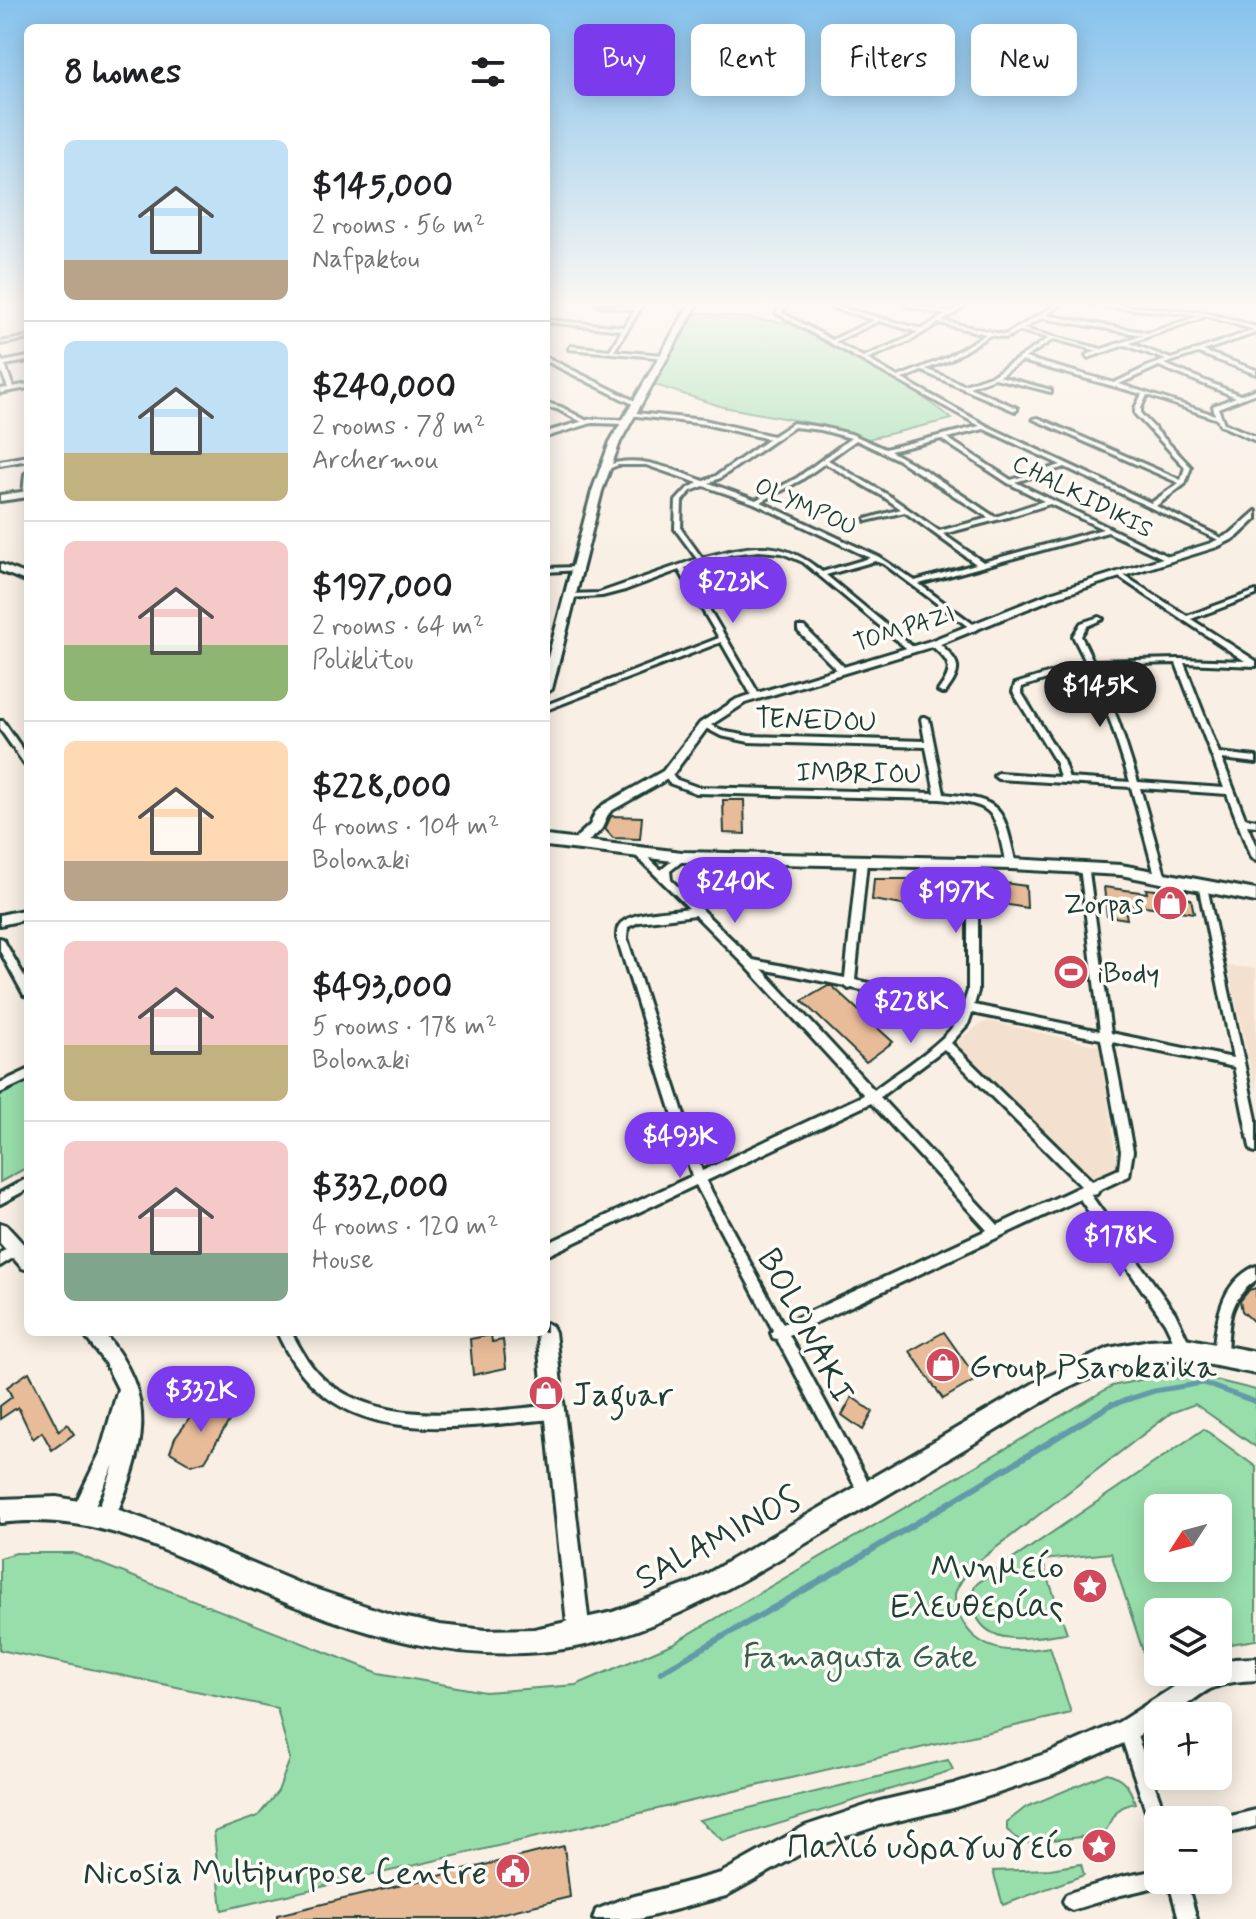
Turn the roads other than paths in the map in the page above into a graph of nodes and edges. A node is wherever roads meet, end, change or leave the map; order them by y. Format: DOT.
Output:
graph roads {
  1 [pos="618,395"];
  2 [pos="640,395"];
  3 [pos="929,395"];
  4 [pos="982,395"];
  5 [pos="1144,395"];
  6 [pos="1150,395"];
  7 [pos="1234,395"];
  8 [pos="1243,395"];
  9 [pos="1238,396"];
  10 [pos="635,403"];
  11 [pos="550,406"];
  12 [pos="1015,409"];
  13 [pos="627,417"];
  14 [pos="1217,417"];
  15 [pos="1036,419"];
  16 [pos="586,422"];
  17 [pos="985,427"];
  18 [pos="1256,432"];
  19 [pos="550,434"];
  20 [pos="1248,435"];
  21 [pos="942,437"];
  22 [pos="773,438"];
  23 [pos="854,439"];
  24 [pos="1256,439"];
  25 [pos="885,450"];
  26 [pos="24,459"];
  27 [pos="609,460"];
  28 [pos="825,461"];
  29 [pos="638,462"];
  30 [pos="0,463"];
  31 [pos="1064,466"];
  32 [pos="1010,482"];
  33 [pos="704,483"];
  34 [pos="1183,483"];
  35 [pos="24,494"];
  36 [pos="0,498"];
  37 [pos="756,502"];
  38 [pos="1048,502"];
  39 [pos="1151,506"];
  40 [pos="906,510"];
  41 [pos="1256,514"];
  42 [pos="994,519"];
  43 [pos="868,520"];
  44 [pos="1108,530"];
  45 [pos="939,533"];
  46 [pos="1225,541"];
  47 [pos="877,558"];
  48 [pos="1169,559"];
  49 [pos="702,562"];
  50 [pos="982,565"];
  51 [pos="0,567"];
  52 [pos="577,569"];
  53 [pos="682,569"];
  54 [pos="550,570"];
  55 [pos="821,574"];
  56 [pos="1118,574"];
  57 [pos="24,577"];
  58 [pos="916,583"];
  59 [pos="1256,593"];
  60 [pos="569,596"];
  61 [pos="1188,618"];
  62 [pos="1099,619"];
  63 [pos="801,629"];
  64 [pos="974,629"];
  65 [pos="723,639"];
  66 [pos="934,643"];
  67 [pos="911,650"];
  68 [pos="1179,661"];
  69 [pos="1091,663"];
  70 [pos="1256,664"];
  71 [pos="842,670"];
  72 [pos="550,673"];
  73 [pos="942,691"];
  74 [pos="756,696"];
  75 [pos="550,706"];
  76 [pos="925,719"];
  77 [pos="0,723"];
  78 [pos="704,725"];
  79 [pos="928,744"];
  80 [pos="1218,756"];
  81 [pos="24,757"];
  82 [pos="1256,760"];
  83 [pos="667,774"];
  84 [pos="998,776"];
  85 [pos="1065,779"];
  86 [pos="1135,783"];
  87 [pos="1229,791"];
  88 [pos="940,796"];
  89 [pos="1243,821"];
  90 [pos="1256,823"];
  91 [pos="596,827"];
  92 [pos="550,841"];
  93 [pos="574,844"];
  94 [pos="611,849"];
  95 [pos="550,852"];
  96 [pos="638,853"];
  97 [pos="682,857"];
  98 [pos="1256,858"];
  99 [pos="862,862"];
  100 [pos="973,863"];
  101 [pos="1011,864"];
  102 [pos="1085,867"];
  103 [pos="1160,875"];
  104 [pos="1203,884"];
  105 [pos="668,885"];
  106 [pos="1256,896"];
  107 [pos="696,911"];
  108 [pos="24,915"];
  109 [pos="0,920"];
  110 [pos="0,942"];
  111 [pos="750,963"];
  112 [pos="24,985"];
  113 [pos="849,985"];
  114 [pos="969,1010"];
  115 [pos="1106,1037"];
  116 [pos="944,1043"];
  117 [pos="1237,1063"];
  118 [pos="24,1077"];
  119 [pos="0,1088"];
  120 [pos="874,1096"];
  121 [pos="1256,1147"];
  122 [pos="699,1180"];
  123 [pos="24,1185"];
  124 [pos="1088,1192"];
  125 [pos="0,1199"];
  126 [pos="0,1231"];
  127 [pos="996,1231"];
  128 [pos="550,1248"];
  129 [pos="22,1255"];
  130 [pos="0,1260"];
  131 [pos="1256,1272"];
  132 [pos="778,1333"];
  133 [pos="94,1336"];
  134 [pos="286,1336"];
  135 [pos="546,1336"];
  136 [pos="1185,1349"];
  137 [pos="1220,1354"];
  138 [pos="1256,1363"];
  139 [pos="555,1412"];
  140 [pos="867,1494"];
  141 [pos="0,1511"];
  142 [pos="94,1513"];
  143 [pos="579,1634"];
  144 [pos="1256,1669"];
  145 [pos="1127,1730"];
  146 [pos="1153,1806"];
  147 [pos="1256,1818"];
  148 [pos="1232,1824"];
  149 [pos="1144,1882"];
  150 [pos="1181,1894"];
  151 [pos="1072,1901"];
  152 [pos="605,1919"];
  153 [pos="1188,1919"];
  1 -- 10 [label="street"];
  2 -- 10 [label="main road"];
  3 -- 17 [label="street"];
  4 -- 12 [label="street"];
  5 -- 34 [label="street"];
  6 -- 14 [label="street"];
  7 -- 9 [label="street"];
  8 -- 9 [label="street"];
  9 -- 14 [label="street"];
  10 -- 13 [label="main road"];
  11 -- 16 [label="street"];
  13 -- 16 [label="street"];
  13 -- 22 [label="street"];
  13 -- 27 [label="main road"];
  14 -- 20 [label="street"];
  15 -- 34 [label="street"];
  16 -- 19 [label="street"];
  17 -- 21 [label="street"];
  17 -- 31 [label="street"];
  18 -- 20 [label="street"];
  20 -- 24 [label="street"];
  21 -- 25 [label="street"];
  21 -- 32 [label="street, CHALKIDIKIS"];
  22 -- 23 [label="street"];
  22 -- 33 [label="street"];
  23 -- 25 [label="street"];
  23 -- 28 [label="street"];
  25 -- 42 [label="street"];
  26 -- 30 [label="street"];
  27 -- 29 [label="street"];
  27 -- 29 [label="street, OLYMPOU"];
  27 -- 52 [label="main road"];
  28 -- 37 [label="street"];
  28 -- 40 [label="street"];
  29 -- 33 [label="street, OLYMPOU"];
  31 -- 32 [label="street"];
  31 -- 39 [label="street"];
  32 -- 38 [label="street, CHALKIDIKIS"];
  33 -- 37 [label="street, OLYMPOU"];
  33 -- 49 [label="street"];
  34 -- 39 [label="street"];
  35 -- 36 [label="street"];
  37 -- 47 [label="street, OLYMPOU"];
  38 -- 42 [label="street"];
  38 -- 44 [label="street, CHALKIDIKIS"];
  39 -- 46 [label="street"];
  40 -- 43 [label="street"];
  40 -- 45 [label="street"];
  41 -- 46 [label="street, TOMPAZI"];
  42 -- 45 [label="street"];
  44 -- 48 [label="street, CHALKIDIKIS"];
  44 -- 50 [label="street"];
  45 -- 50 [label="street"];
  46 -- 48 [label="street, TOMPAZI"];
  47 -- 55 [label="street"];
  47 -- 58 [label="street, OLYMPOU"];
  48 -- 56 [label="street, TOMPAZI"];
  49 -- 53 [label="street"];
  49 -- 55 [label="street"];
  50 -- 58 [label="street"];
  51 -- 57 [label="main road"];
  52 -- 54 [label="street"];
  52 -- 60 [label="main road"];
  53 -- 60 [label="street"];
  53 -- 65 [label="street"];
  55 -- 67 [label="street"];
  56 -- 61 [label="street"];
  56 -- 64 [label="street, TOMPAZI"];
  58 -- 64 [label="street, OLYMPOU"];
  59 -- 61 [label="street"];
  60 -- 72 [label="main road"];
  61 -- 70 [label="street"];
  62 -- 69 [label="street"];
  63 -- 71 [label="street"];
  64 -- 66 [label="street, TOMPAZI"];
  65 -- 74 [label="street"];
  65 -- 75 [label="street"];
  66 -- 67 [label="street, TOMPAZI"];
  66 -- 73 [label="street"];
  67 -- 71 [label="street, TOMPAZI"];
  68 -- 69 [label="street"];
  68 -- 70 [label="street"];
  68 -- 80 [label="street"];
  69 -- 85 [label="street"];
  69 -- 86 [label="street"];
  71 -- 74 [label="street, TOMPAZI"];
  74 -- 78 [label="street, TOMPAZI"];
  76 -- 79 [label="street"];
  77 -- 81 [label="street"];
  78 -- 79 [label="street, TENEDOU"];
  78 -- 83 [label="street, TOMPAZI"];
  79 -- 88 [label="street"];
  80 -- 82 [label="street"];
  80 -- 87 [label="street"];
  83 -- 88 [label="street, IMBRIOU"];
  83 -- 91 [label="street, TOMPAZI"];
  84 -- 85 [label="street"];
  85 -- 86 [label="street"];
  86 -- 87 [label="street"];
  86 -- 103 [label="street"];
  87 -- 89 [label="street"];
  88 -- 101 [label="street, IMBRIOU"];
  89 -- 90 [label="street"];
  89 -- 98 [label="street"];
  91 -- 93 [label="street, TOMPAZI"];
  91 -- 94 [label="street"];
  92 -- 93 [label="main road"];
  93 -- 94 [label="main road"];
  93 -- 95 [label="main road"];
  94 -- 96 [label="main road"];
  96 -- 97 [label="main road"];
  96 -- 105 [label="street"];
  97 -- 99 [label="main road"];
  97 -- 105 [label="street"];
  99 -- 100 [label="main road"];
  99 -- 113 [label="street"];
  100 -- 101 [label="main road"];
  100 -- 114 [label="street"];
  101 -- 102 [label="main road"];
  102 -- 103 [label="main road"];
  102 -- 115 [label="street"];
  103 -- 104 [label="main road"];
  104 -- 106 [label="main road"];
  104 -- 117 [label="street"];
  105 -- 107 [label="street"];
  107 -- 111 [label="street"];
  107 -- 122 [label="street, BOLONAKI"];
  108 -- 109 [label="street"];
  110 -- 112 [label="street"];
  111 -- 113 [label="street"];
  111 -- 120 [label="street"];
  113 -- 114 [label="street"];
  114 -- 115 [label="street"];
  114 -- 116 [label="street"];
  115 -- 117 [label="street"];
  115 -- 124 [label="street"];
  116 -- 120 [label="street"];
  116 -- 124 [label="street"];
  117 -- 121 [label="street"];
  118 -- 119 [label="street"];
  120 -- 122 [label="street"];
  120 -- 127 [label="street"];
  122 -- 128 [label="street"];
  122 -- 132 [label="street, BOLONAKI"];
  123 -- 125 [label="street"];
  124 -- 127 [label="street"];
  124 -- 136 [label="street"];
  126 -- 129 [label="street"];
  127 -- 132 [label="street"];
  129 -- 130 [label="street"];
  131 -- 137 [label="street"];
  132 -- 140 [label="street, BOLONAKI"];
  133 -- 142 [label="street"];
  134 -- 139 [label="street"];
  135 -- 139 [label="street"];
  136 -- 137 [label="main road, SALAMINOS"];
  136 -- 140 [label="main road, SALAMINOS"];
  137 -- 138 [label="main road, SALAMINOS"];
  139 -- 143 [label="street"];
  140 -- 143 [label="main road, SALAMINOS"];
  141 -- 142 [label="main road, SALAMINOS"];
  142 -- 143 [label="main road, SALAMINOS"];
  144 -- 145 [label="street"];
  145 -- 146 [label="street"];
  145 -- 152 [label="street"];
  147 -- 148 [label="street"];
  149 -- 151 [label="street"];
  150 -- 153 [label="street"];
}
